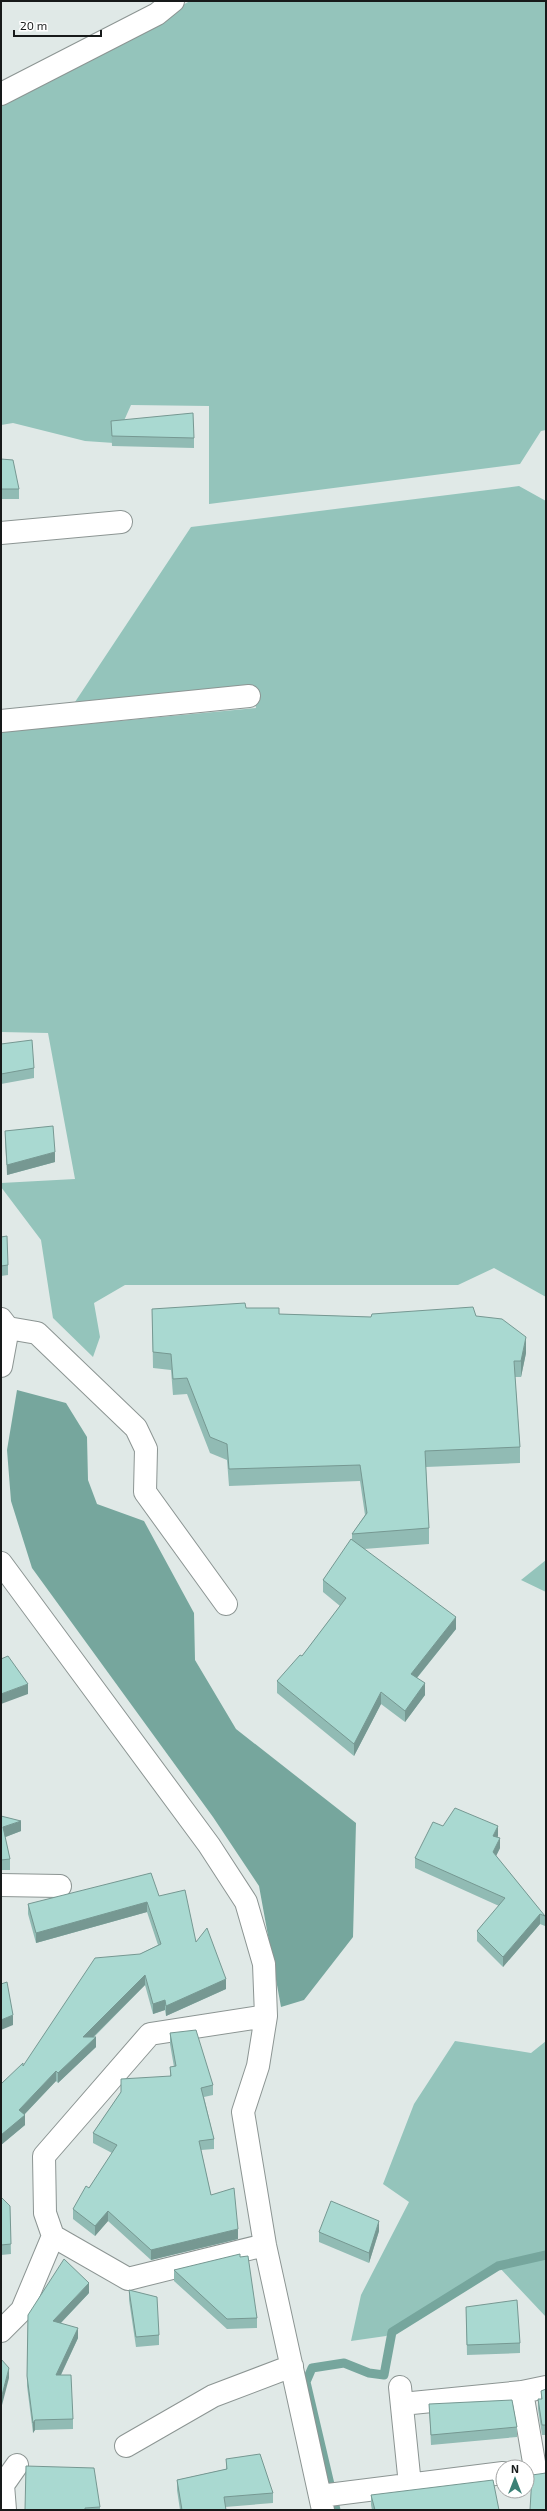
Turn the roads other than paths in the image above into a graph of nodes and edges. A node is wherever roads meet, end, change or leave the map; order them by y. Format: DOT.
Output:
graph roads {
  1 [pos="172,1"];
  2 [pos="1,94"];
  3 [pos="121,522"];
  4 [pos="1,533"];
  5 [pos="249,696"];
  6 [pos="1,720"];
  7 [pos="5,1324"];
  8 [pos="1,1366"];
  9 [pos="1,1563"];
  10 [pos="226,1604"];
  11 [pos="1,1886"];
  12 [pos="60,1886"];
  13 [pos="266,2016"];
  14 [pos="53,2236"];
  15 [pos="265,2245"];
  16 [pos="1,2331"];
  17 [pos="292,2366"];
  18 [pos="546,2387"];
  19 [pos="522,2392"];
  20 [pos="126,2446"];
  21 [pos="16,2464"];
  22 [pos="536,2468"];
  23 [pos="495,2473"];
  24 [pos="410,2485"];
  25 [pos="322,2501"];
  26 [pos="5,2510"];
  1 -- 2 [label="street"];
  3 -- 4 [label="street"];
  5 -- 6 [label="street"];
  7 -- 8 [label="street"];
  7 -- 10 [label="street"];
  9 -- 13 [label="street"];
  11 -- 12 [label="street"];
  13 -- 14 [label="street"];
  13 -- 15 [label="street"];
  14 -- 15 [label="street"];
  14 -- 16 [label="street"];
  15 -- 17 [label="street"];
  17 -- 20 [label="street"];
  17 -- 25 [label="street"];
  18 -- 19 [label="street"];
  19 -- 22 [label="street"];
  19 -- 24 [label="street"];
  21 -- 26 [label="street"];
  23 -- 24 [label="street"];
  24 -- 25 [label="street"];
}
